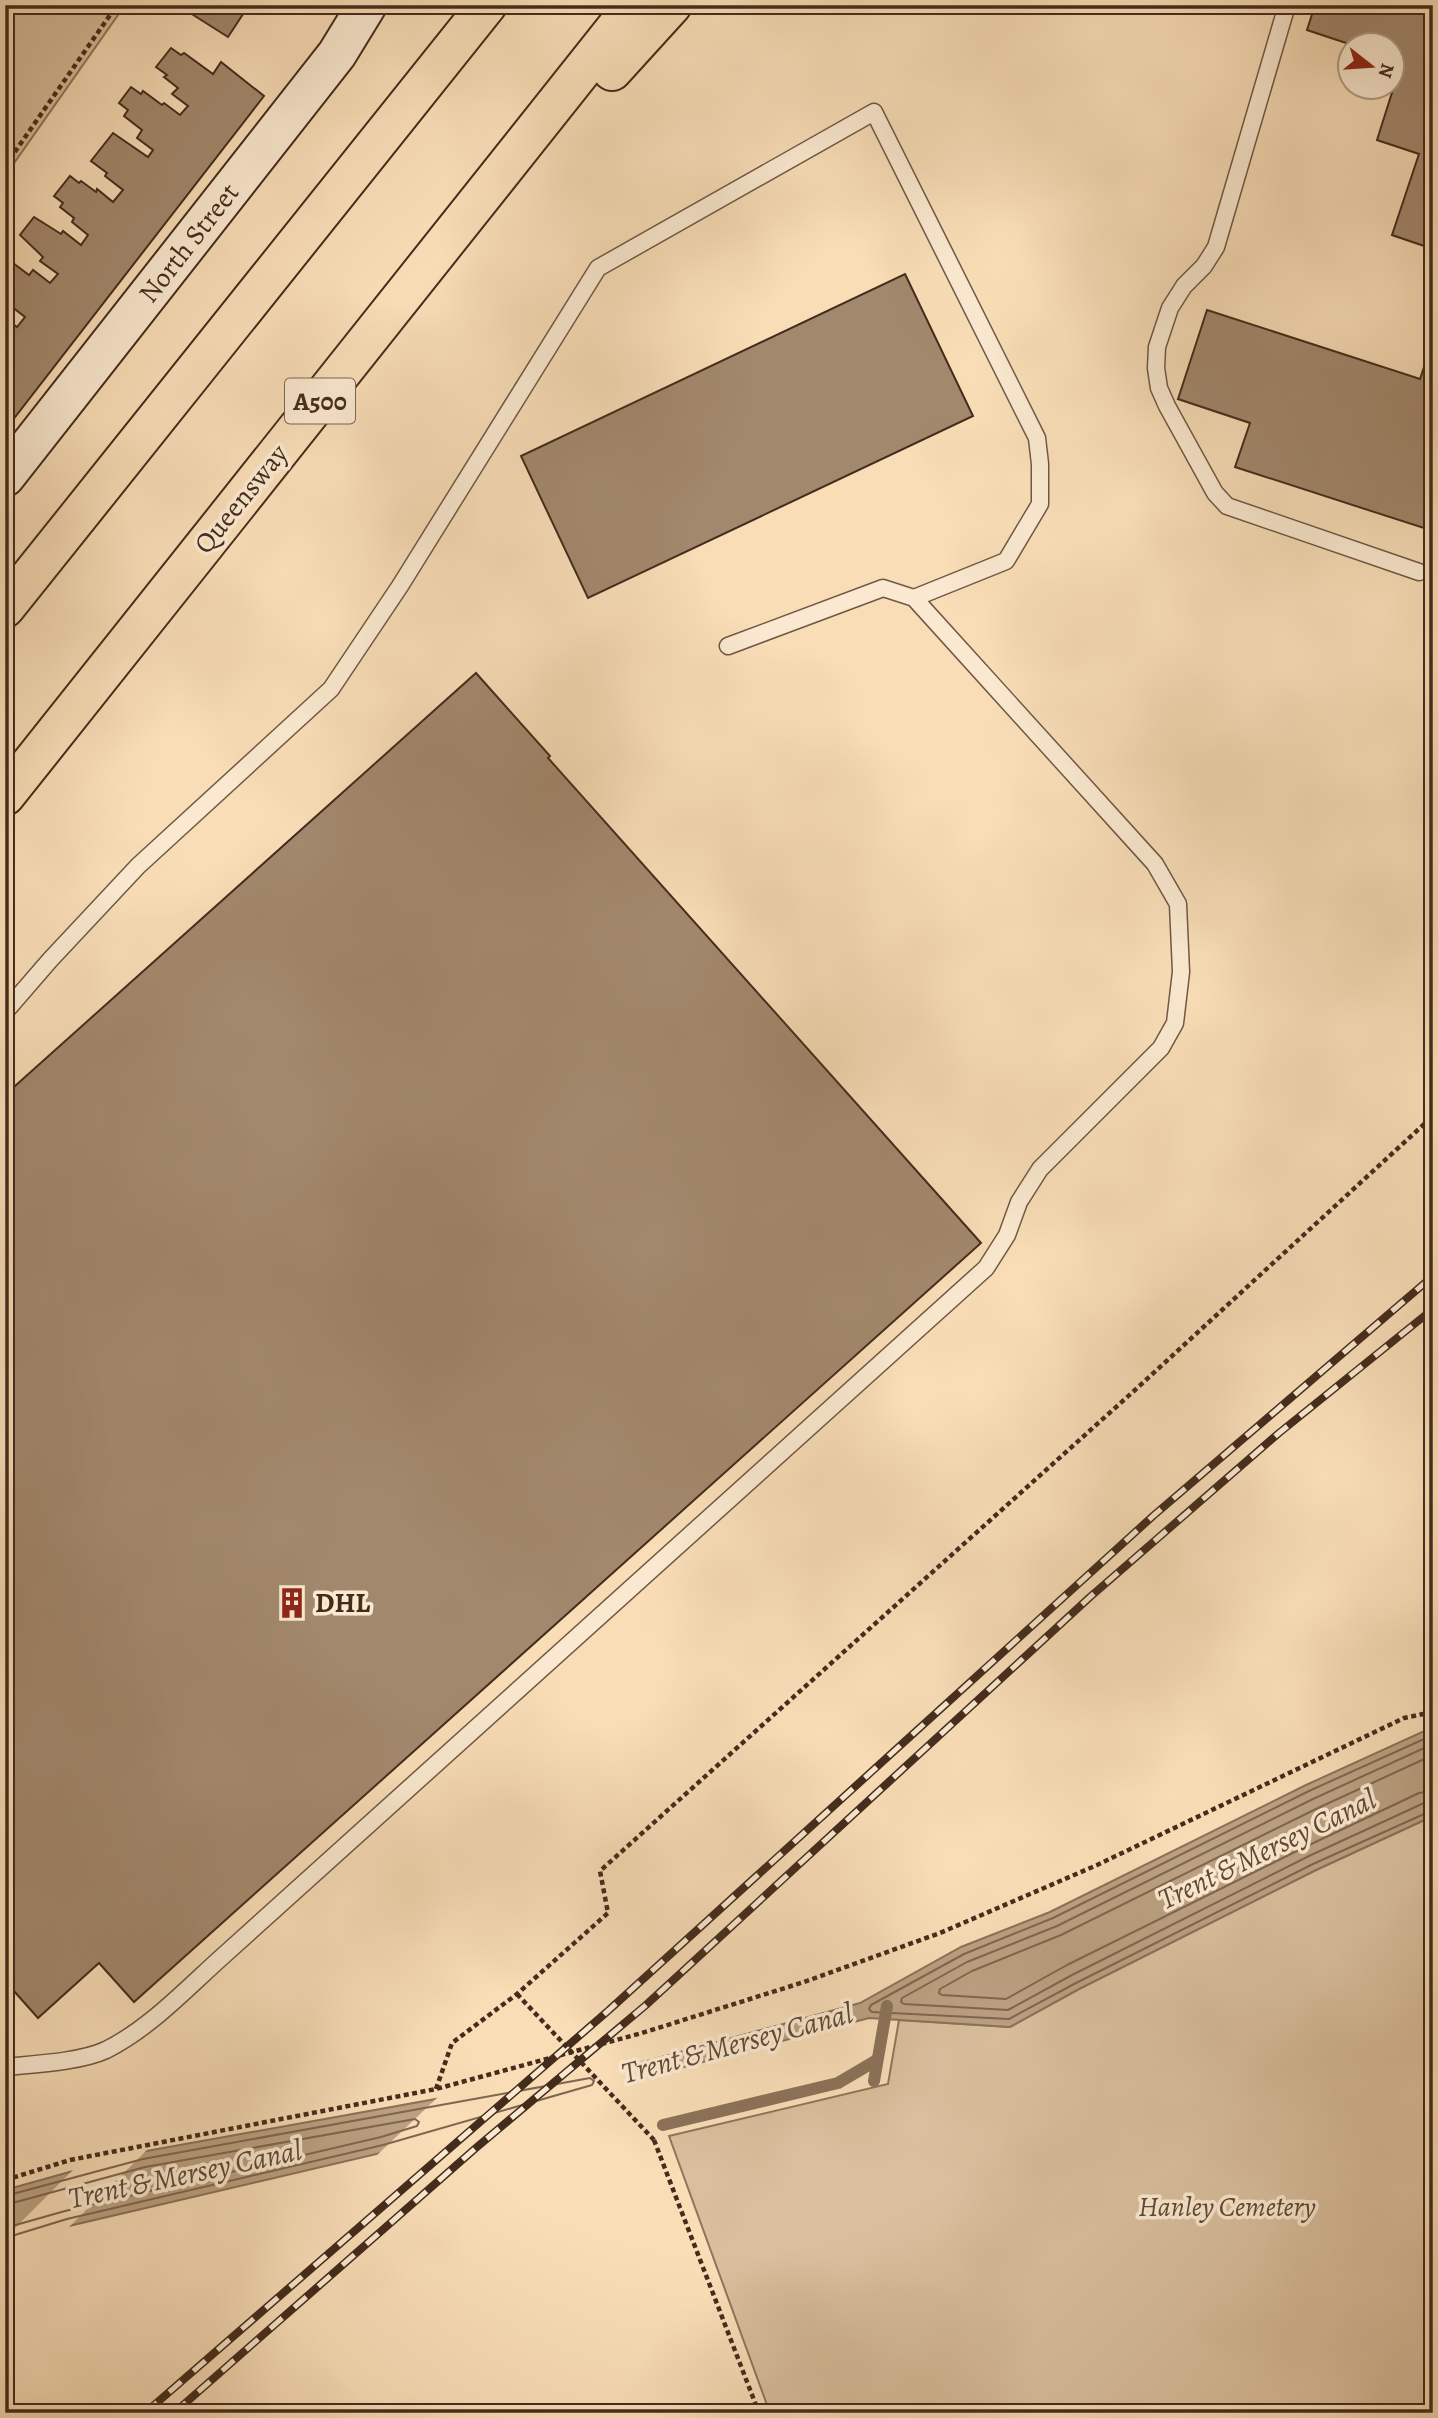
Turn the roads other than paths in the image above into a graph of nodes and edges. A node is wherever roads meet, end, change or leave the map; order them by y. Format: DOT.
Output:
graph roads {
  1 [pos="367,5"];
  2 [pos="487,5"];
  3 [pos="634,5"];
  4 [pos="672,5"];
  5 [pos="1287,5"];
  6 [pos="357,354"];
  7 [pos="5,477"];
  8 [pos="1419,572"];
  9 [pos="914,598"];
  10 [pos="5,608"];
  11 [pos="728,646"];
  12 [pos="5,799"];
  13 [pos="5,1012"];
  14 [pos="5,2067"];
  1 -- 7 [label="street, North Street"];
  2 -- 10 [label="highway"];
  3 -- 6 [label="highway, Queensway / A500"];
  4 -- 6 [label="highway"];
  5 -- 8 [label="lane"];
  6 -- 12 [label="highway, Queensway / A500"];
  9 -- 11 [label="lane"];
  9 -- 13 [label="lane"];
  9 -- 14 [label="lane"];
}
